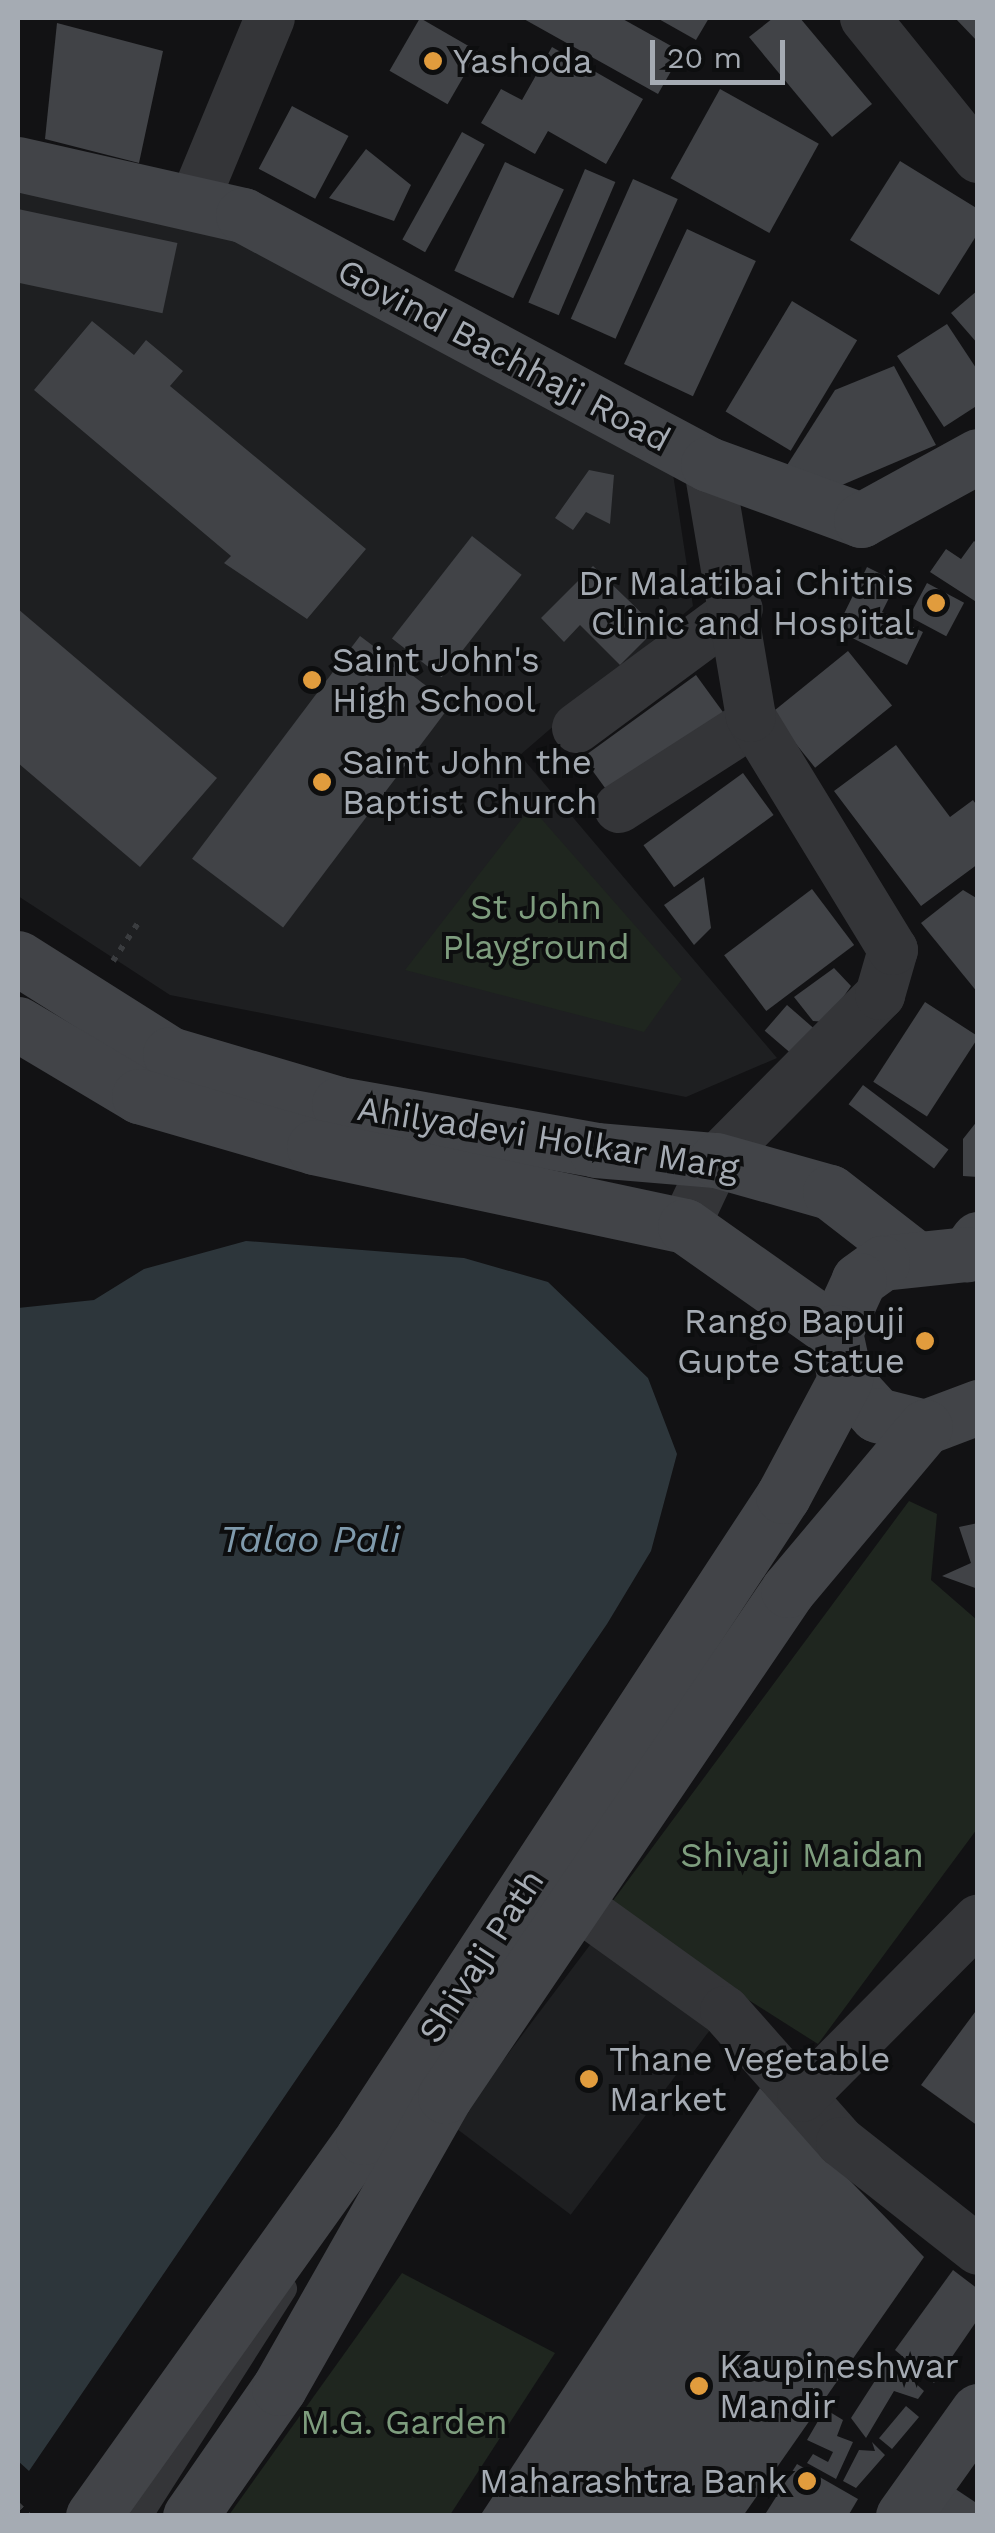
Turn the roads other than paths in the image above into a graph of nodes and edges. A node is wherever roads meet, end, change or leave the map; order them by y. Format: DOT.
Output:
graph roads {
  1 [pos="270,18"];
  2 [pos="866,18"];
  3 [pos="978,158"];
  4 [pos="18,164"];
  5 [pos="193,204"];
  6 [pos="978,456"];
  7 [pos="708,464"];
  8 [pos="738,609"];
  9 [pos="753,722"];
  10 [pos="578,728"];
  11 [pos="619,808"];
  12 [pos="18,958"];
  13 [pos="18,1024"];
  14 [pos="716,1160"];
  15 [pos="684,1226"];
  16 [pos="972,1246"];
  17 [pos="910,1254"];
  18 [pos="840,1356"];
  19 [pos="978,1407"];
  20 [pos="924,1427"];
  21 [pos="576,1904"];
  22 [pos="978,1920"];
  23 [pos="802,2097"];
  24 [pos="362,2137"];
  25 [pos="978,2250"];
  26 [pos="978,2411"];
  27 [pos="94,2516"];
  28 [pos="139,2516"];
  29 [pos="190,2516"];
  30 [pos="903,2516"];
  1 -- 5 [label="street"];
  2 -- 3 [label="street"];
  4 -- 5 [label="main road, Govind Bachhaji Road"];
  5 -- 7 [label="main road, Govind Bachhaji Road"];
  6 -- 7 [label="main road, Govind Bachhaji Road"];
  7 -- 8 [label="street"];
  8 -- 9 [label="street"];
  8 -- 10 [label="street"];
  9 -- 11 [label="street"];
  9 -- 14 [label="street"];
  12 -- 14 [label="main road, Ahilyadevi Holkar Marg"];
  13 -- 15 [label="main road, Ahilyadevi Holkar Marg"];
  14 -- 15 [label="street"];
  14 -- 17 [label="main road, Ahilyadevi Holkar Marg"];
  15 -- 18 [label="main road, Ahilyadevi Holkar Marg"];
  16 -- 17 [label="main road"];
  17 -- 18 [label="main road, Shivaji Path"];
  18 -- 20 [label="main road, Ahilyadevi Holkar Marg"];
  18 -- 24 [label="main road, Shivaji Path"];
  19 -- 20 [label="main road"];
  20 -- 21 [label="main road, Shivaji Path"];
  21 -- 23 [label="street"];
  21 -- 29 [label="main road, Shivaji Path"];
  22 -- 23 [label="street"];
  23 -- 25 [label="street"];
  24 -- 27 [label="main road, Shivaji Path"];
  24 -- 28 [label="lane"];
  26 -- 30 [label="main road"];
}
